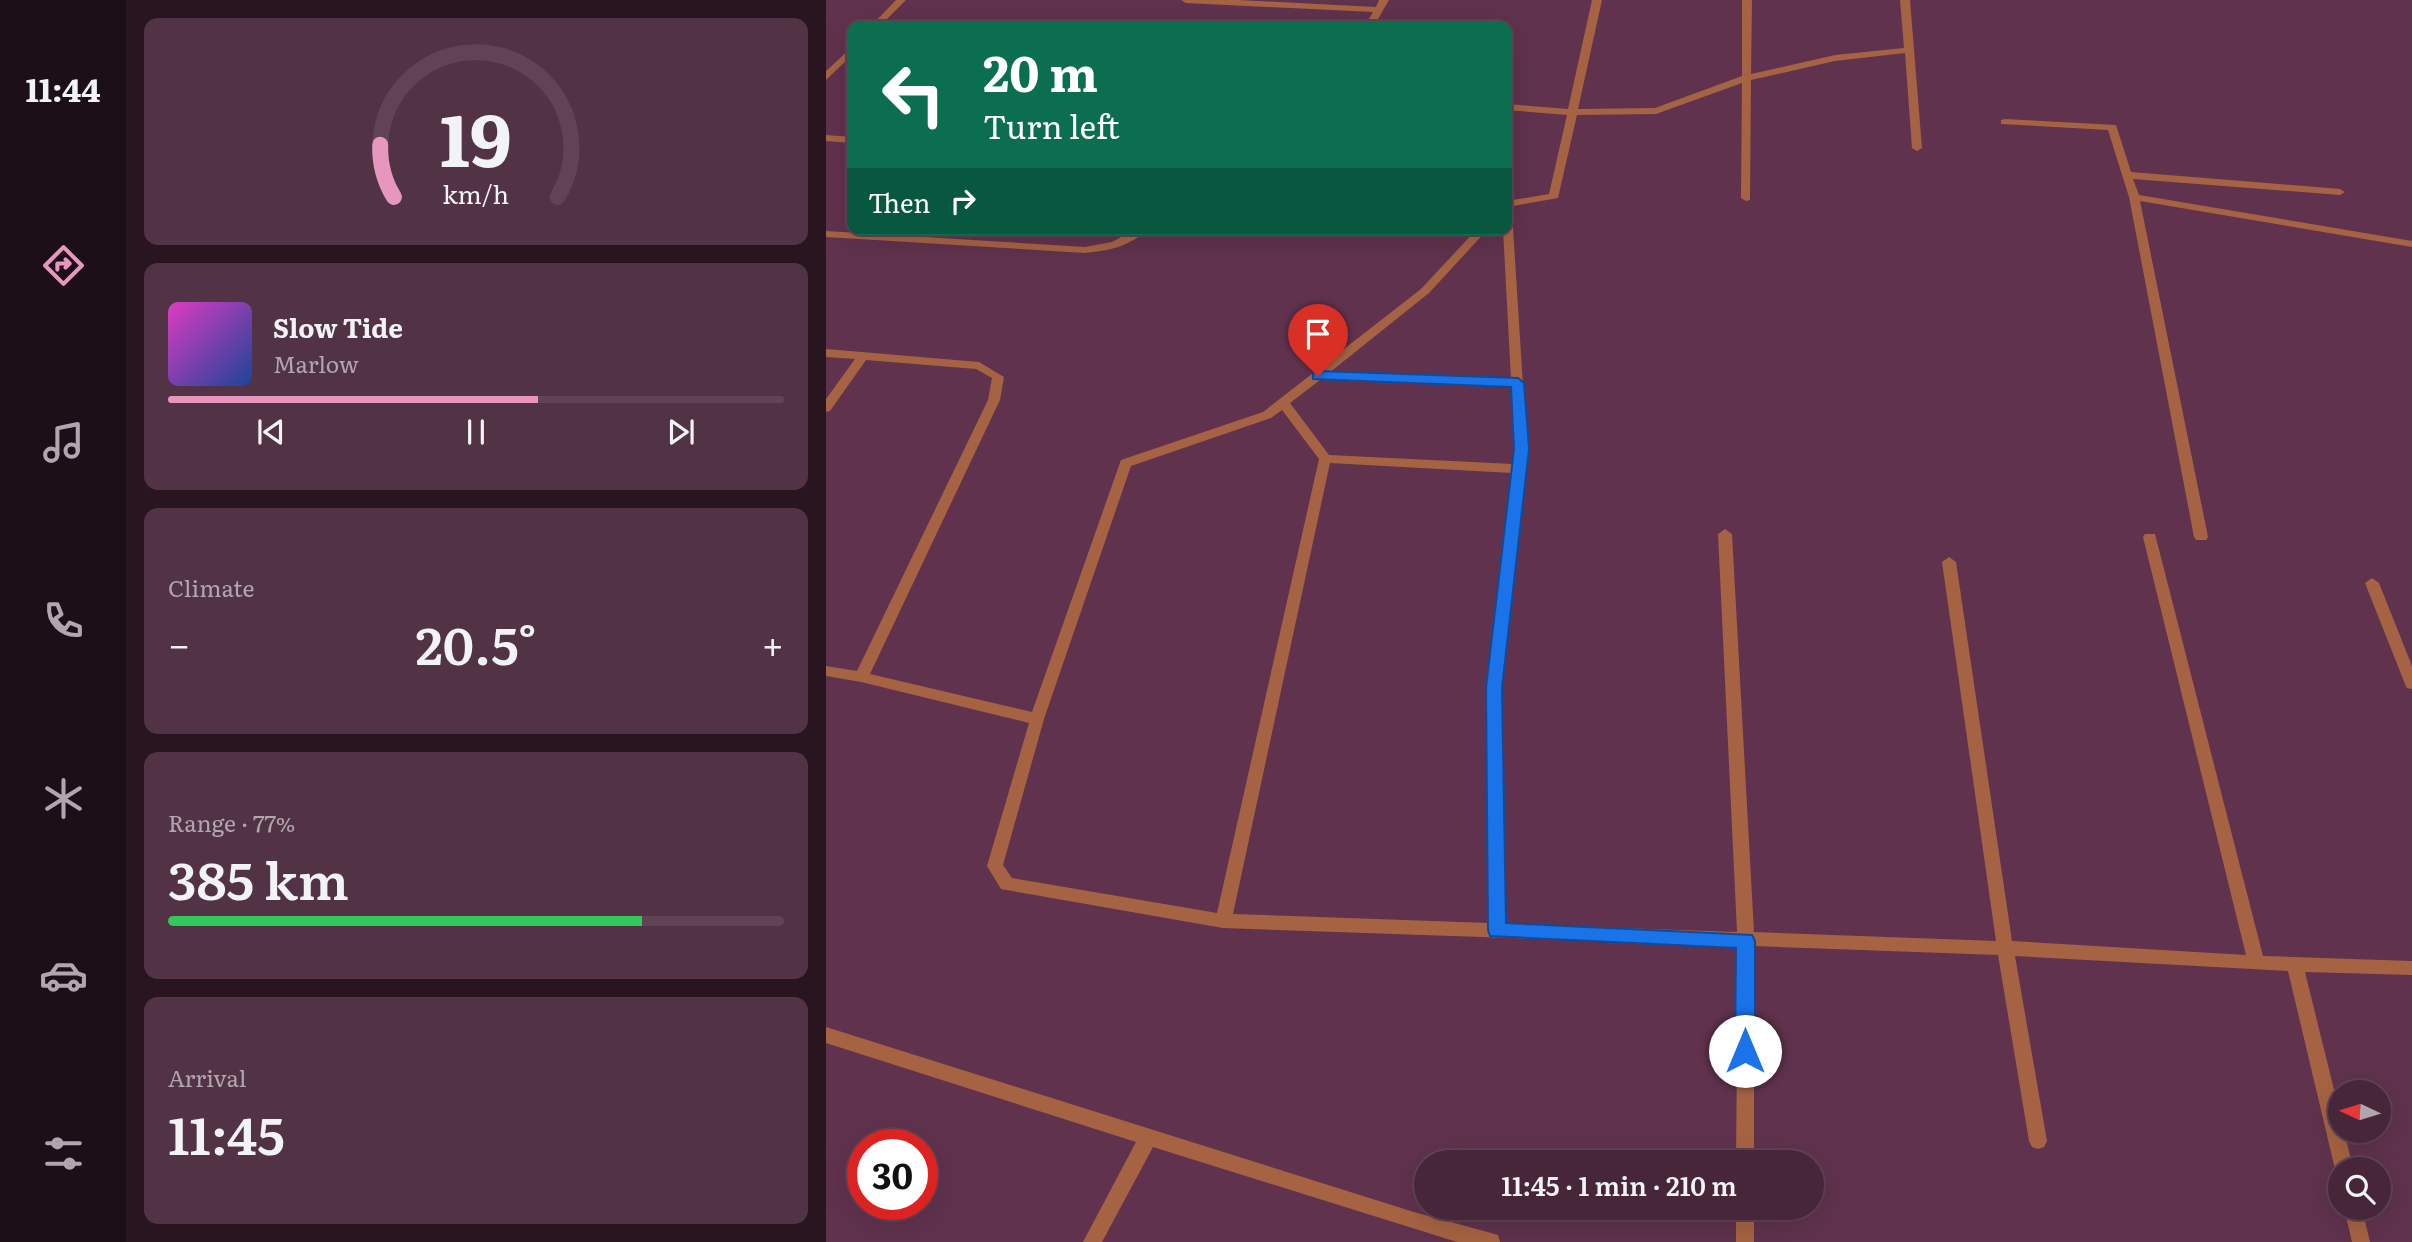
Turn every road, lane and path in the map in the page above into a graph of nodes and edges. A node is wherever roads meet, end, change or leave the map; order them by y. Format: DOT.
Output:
graph roads {
  1 [pos="901,0"];
  2 [pos="1186,0"];
  3 [pos="1384,0"];
  4 [pos="1597,0"];
  5 [pos="1746,0"];
  6 [pos="1905,0"];
  7 [pos="1379,10"];
  8 [pos="881,21"];
  9 [pos="1373,21"];
  10 [pos="1909,50"];
  11 [pos="847,55"];
  12 [pos="826,76"];
  13 [pos="1746,78"];
  14 [pos="1512,107"];
  15 [pos="1573,112"];
  16 [pos="2005,122"];
  17 [pos="826,138"];
  18 [pos="847,139"];
  19 [pos="1917,148"];
  20 [pos="2127,175"];
  21 [pos="2340,192"];
  22 [pos="2134,197"];
  23 [pos="1746,198"];
  24 [pos="1512,203"];
  25 [pos="826,234"];
  26 [pos="1136,235"];
  27 [pos="1477,235"];
  28 [pos="1508,235"];
  29 [pos="2412,244"];
  30 [pos="826,354"];
  31 [pos="862,357"];
  32 [pos="1318,376"];
  33 [pos="1518,383"];
  34 [pos="1283,403"];
  35 [pos="826,408"];
  36 [pos="1325,459"];
  37 [pos="1519,469"];
  38 [pos="1725,534"];
  39 [pos="2150,537"];
  40 [pos="2201,537"];
  41 [pos="1949,562"];
  42 [pos="2372,583"];
  43 [pos="826,671"];
  44 [pos="861,677"];
  45 [pos="2412,684"];
  46 [pos="1037,719"];
  47 [pos="1223,921"];
  48 [pos="1497,930"];
  49 [pos="1746,941"];
  50 [pos="2005,948"];
  51 [pos="2256,963"];
  52 [pos="2294,964"];
  53 [pos="2412,968"];
  54 [pos="826,1035"];
  55 [pos="1149,1136"];
  56 [pos="2038,1141"];
  57 [pos="1745,1150"];
  58 [pos="2341,1157"];
  59 [pos="1745,1220"];
  60 [pos="2356,1220"];
  61 [pos="1092,1242"];
  62 [pos="1492,1242"];
  63 [pos="1745,1242"];
  64 [pos="2361,1242"];
  1 -- 8 [label="street"];
  2 -- 7 [label="street"];
  3 -- 7 [label="street"];
  4 -- 15 [label="street"];
  5 -- 13 [label="street"];
  6 -- 10 [label="street"];
  7 -- 9 [label="street"];
  10 -- 13 [label="street"];
  10 -- 19 [label="street"];
  11 -- 12 [label="street"];
  13 -- 15 [label="street"];
  13 -- 23 [label="street"];
  14 -- 15 [label="street"];
  15 -- 24 [label="street"];
  16 -- 20 [label="street"];
  17 -- 18 [label="street"];
  20 -- 21 [label="street"];
  20 -- 22 [label="street"];
  22 -- 29 [label="street"];
  22 -- 40 [label="street"];
  25 -- 26 [label="street"];
  27 -- 32 [label="street"];
  28 -- 33 [label="street"];
  30 -- 31 [label="street"];
  31 -- 35 [label="street"];
  31 -- 44 [label="street"];
  32 -- 33 [label="street"];
  32 -- 34 [label="street"];
  33 -- 37 [label="street"];
  34 -- 36 [label="street"];
  34 -- 46 [label="street"];
  36 -- 37 [label="street"];
  36 -- 47 [label="street"];
  37 -- 48 [label="street"];
  38 -- 49 [label="street"];
  39 -- 51 [label="street"];
  41 -- 50 [label="street"];
  42 -- 45 [label="street"];
  43 -- 44 [label="street"];
  44 -- 46 [label="street"];
  46 -- 47 [label="street"];
  47 -- 48 [label="street"];
  48 -- 49 [label="street"];
  49 -- 50 [label="street"];
  49 -- 57 [label="street"];
  50 -- 51 [label="street"];
  50 -- 56 [label="street"];
  51 -- 52 [label="street"];
  52 -- 53 [label="street"];
  52 -- 58 [label="street"];
  54 -- 55 [label="street"];
  55 -- 61 [label="street"];
  55 -- 62 [label="street"];
  59 -- 63 [label="street"];
  60 -- 64 [label="street"];
}
